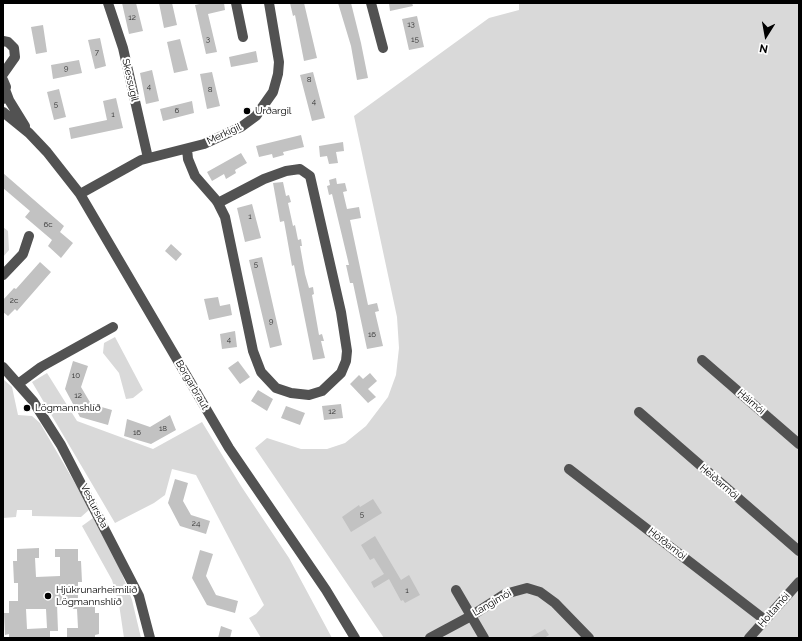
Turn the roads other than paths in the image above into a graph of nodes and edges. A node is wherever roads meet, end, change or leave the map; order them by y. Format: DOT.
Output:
graph roads {
  1 [pos="108,3"];
  2 [pos="236,3"];
  3 [pos="269,3"];
  4 [pos="371,3"];
  5 [pos="243,37"];
  6 [pos="3,41"];
  7 [pos="383,48"];
  8 [pos="3,74"];
  9 [pos="3,80"];
  10 [pos="4,95"];
  11 [pos="3,112"];
  12 [pos="29,133"];
  13 [pos="187,149"];
  14 [pos="148,158"];
  15 [pos="80,194"];
  16 [pos="218,203"];
  17 [pos="29,236"];
  18 [pos="3,275"];
  19 [pos="113,327"];
  20 [pos="702,360"];
  21 [pos="3,367"];
  22 [pos="18,384"];
  23 [pos="639,412"];
  24 [pos="799,444"];
  25 [pos="569,469"];
  26 [pos="799,551"];
  27 [pos="799,582"];
  28 [pos="456,590"];
  29 [pos="471,616"];
  30 [pos="765,620"];
  31 [pos="150,638"];
  32 [pos="355,638"];
  33 [pos="430,638"];
  34 [pos="484,638"];
  35 [pos="589,638"];
  36 [pos="749,638"];
  1 -- 14 [label="street, Skessugil"];
  2 -- 5 [label="street"];
  3 -- 13 [label="street, Merkigil"];
  4 -- 7 [label="street"];
  6 -- 8 [label="street"];
  9 -- 10 [label="street, Borgarbraut"];
  10 -- 12 [label="street, Borgarbraut"];
  11 -- 12 [label="street, Borgarbraut"];
  12 -- 15 [label="street, Borgarbraut"];
  13 -- 14 [label="street, Merkigil"];
  13 -- 16 [label="street"];
  14 -- 15 [label="street, Merkigil"];
  15 -- 32 [label="street, Borgarbraut"];
  16 -- 16 [label="street"];
  17 -- 18 [label="street"];
  19 -- 22 [label="street"];
  20 -- 24 [label="street, Háimói"];
  21 -- 22 [label="street, Vestursíða"];
  22 -- 31 [label="street, Vestursíða"];
  23 -- 26 [label="street, Heiðarmói"];
  25 -- 30 [label="street, Höfðamói"];
  27 -- 30 [label="street, Holtamói"];
  28 -- 29 [label="street"];
  29 -- 33 [label="street, Langimói"];
  29 -- 34 [label="street"];
  29 -- 35 [label="street, Langimói"];
  30 -- 36 [label="street, Holtamói"];
}
